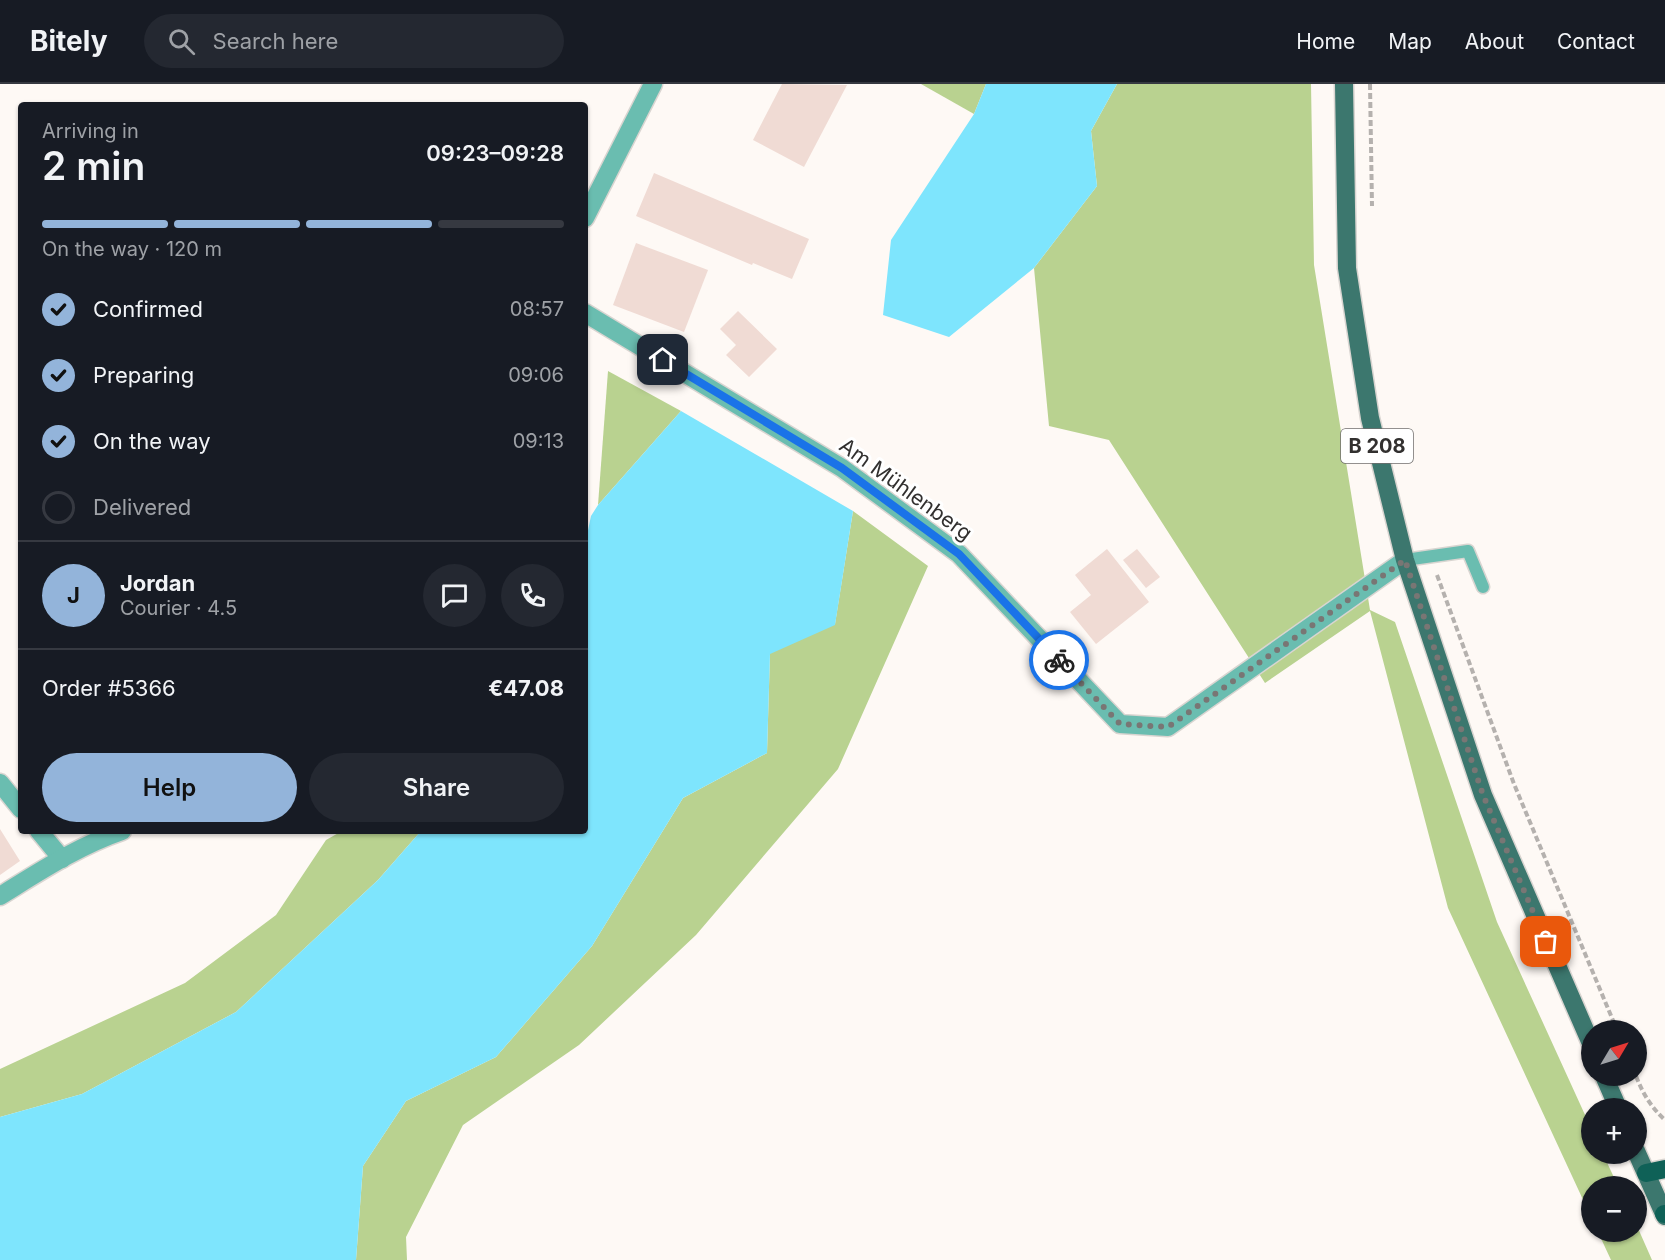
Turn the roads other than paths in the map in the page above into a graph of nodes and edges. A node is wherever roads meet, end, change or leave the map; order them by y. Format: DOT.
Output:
graph roads {
  1 [pos="653,84"];
  2 [pos="1344,84"];
  3 [pos="588,212"];
  4 [pos="588,315"];
  5 [pos="1405,560"];
  6 [pos="1483,587"];
  7 [pos="0,783"];
  8 [pos="18,805"];
  9 [pos="41,834"];
  10 [pos="114,834"];
  11 [pos="62,859"];
  12 [pos="0,896"];
  13 [pos="1581,1021"];
  14 [pos="1642,1164"];
  15 [pos="1665,1169"];
  16 [pos="1646,1173"];
  17 [pos="1665,1215"];
  1 -- 3 [label="street"];
  2 -- 5 [label="main road, B 208"];
  4 -- 5 [label="street, Am Mühlenberg"];
  5 -- 6 [label="lane"];
  5 -- 13 [label="main road, B 208"];
  7 -- 8 [label="street"];
  9 -- 11 [label="street"];
  10 -- 11 [label="street"];
  11 -- 12 [label="street"];
  14 -- 16 [label="main road"];
  15 -- 16 [label="highway"];
  16 -- 17 [label="main road"];
}
